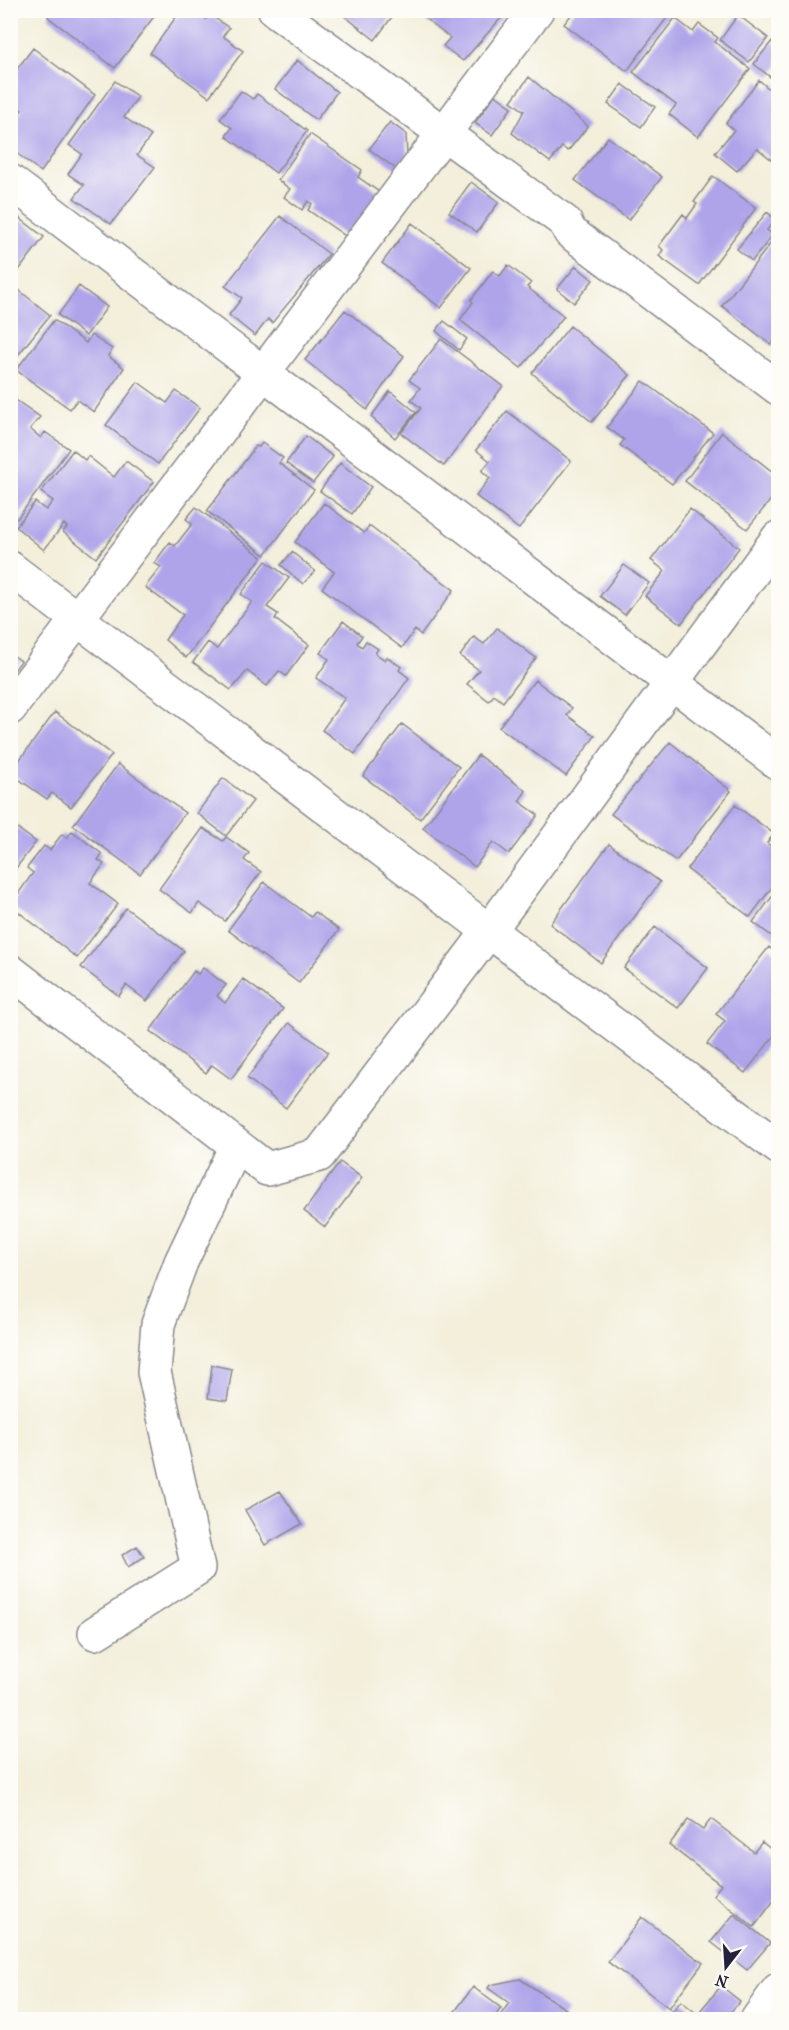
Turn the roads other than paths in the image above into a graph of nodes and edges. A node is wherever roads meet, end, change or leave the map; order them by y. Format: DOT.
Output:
graph roads {
  1 [pos="275,10"];
  2 [pos="537,10"];
  3 [pos="444,134"];
  4 [pos="10,181"];
  5 [pos="263,374"];
  6 [pos="778,388"];
  7 [pos="778,538"];
  8 [pos="10,568"];
  9 [pos="78,619"];
  10 [pos="671,683"];
  11 [pos="10,708"];
  12 [pos="778,763"];
  13 [pos="489,931"];
  14 [pos="10,971"];
  15 [pos="236,1146"];
  16 [pos="778,1147"];
  17 [pos="95,1633"];
  18 [pos="778,1990"];
  19 [pos="757,2019"];
  1 -- 3 [label="street"];
  2 -- 3 [label="street"];
  3 -- 5 [label="street"];
  3 -- 6 [label="street"];
  4 -- 5 [label="street"];
  5 -- 9 [label="street"];
  5 -- 10 [label="street"];
  7 -- 10 [label="street"];
  8 -- 9 [label="street"];
  9 -- 11 [label="street"];
  9 -- 13 [label="street"];
  10 -- 12 [label="street"];
  10 -- 13 [label="street"];
  13 -- 15 [label="street"];
  13 -- 16 [label="street"];
  14 -- 15 [label="street"];
  15 -- 17 [label="street"];
  18 -- 19 [label="street"];
}
